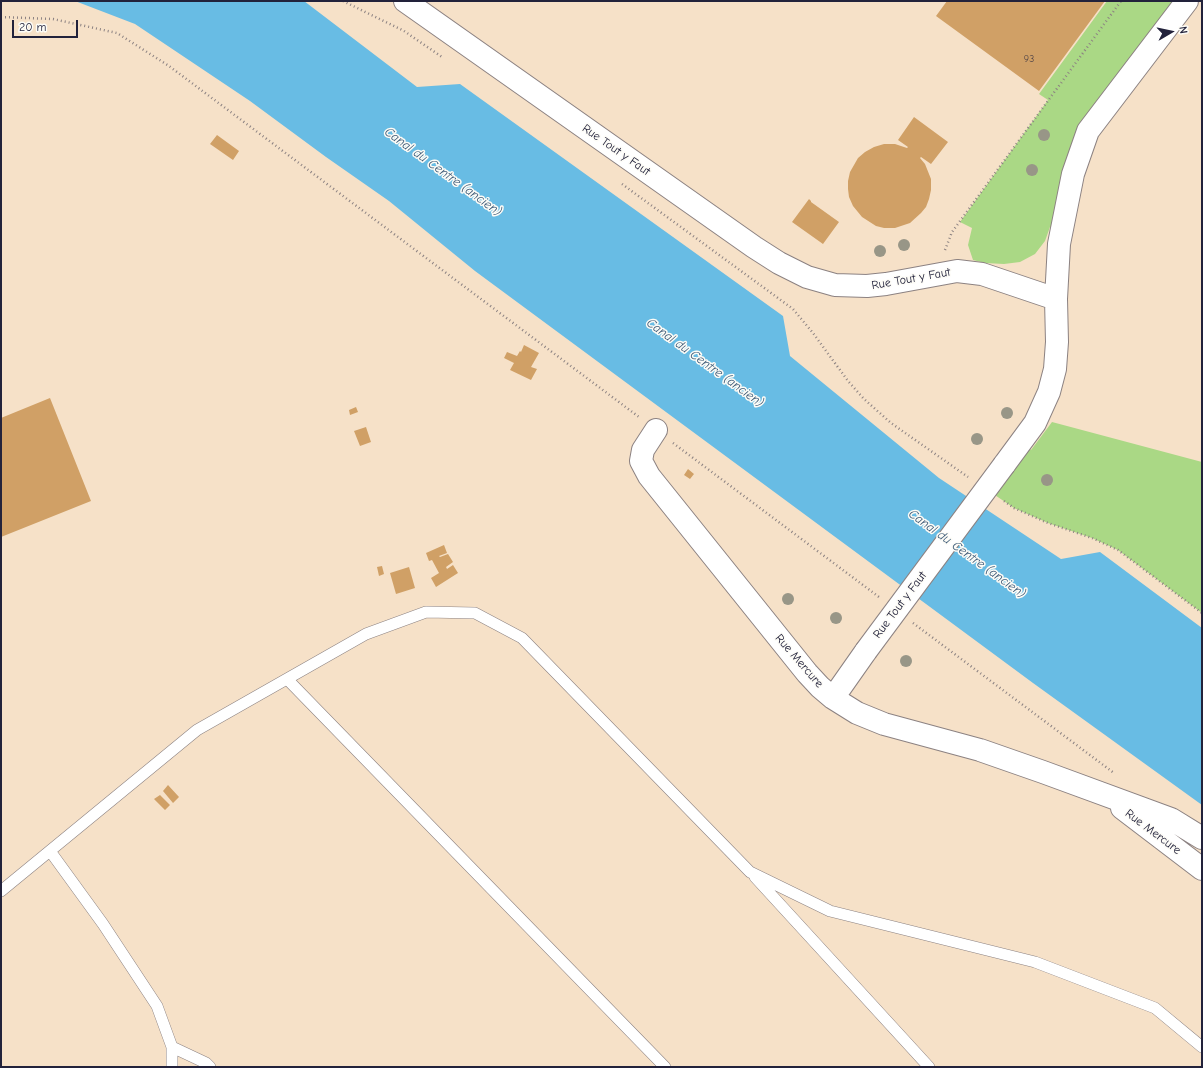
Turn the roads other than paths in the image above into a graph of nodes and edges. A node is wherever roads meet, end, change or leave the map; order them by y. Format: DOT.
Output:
graph roads {
  1 [pos="405,1"];
  2 [pos="1187,1"];
  3 [pos="1056,299"];
  4 [pos="656,430"];
  5 [pos="287,679"];
  6 [pos="833,698"];
  7 [pos="1103,794"];
  8 [pos="1202,838"];
  9 [pos="50,851"];
  10 [pos="1202,869"];
  11 [pos="750,872"];
  12 [pos="1,891"];
  13 [pos="1202,1046"];
  14 [pos="172,1047"];
  15 [pos="172,1067"];
  16 [pos="210,1067"];
  17 [pos="666,1067"];
  18 [pos="929,1067"];
  1 -- 3 [label="street, Rue Tout y Faut"];
  2 -- 3 [label="street"];
  3 -- 6 [label="street, Rue Tout y Faut, bridge"];
  4 -- 6 [label="street, Rue Mercure"];
  5 -- 9 [label="lane"];
  5 -- 11 [label="lane"];
  5 -- 17 [label="lane"];
  6 -- 7 [label="street, Rue Mercure"];
  7 -- 8 [label="street, Rue Mercure"];
  7 -- 10 [label="street, Rue Mercure"];
  9 -- 12 [label="lane"];
  9 -- 14 [label="lane"];
  11 -- 13 [label="lane"];
  11 -- 18 [label="lane"];
  14 -- 15 [label="lane"];
  14 -- 16 [label="lane"];
}
